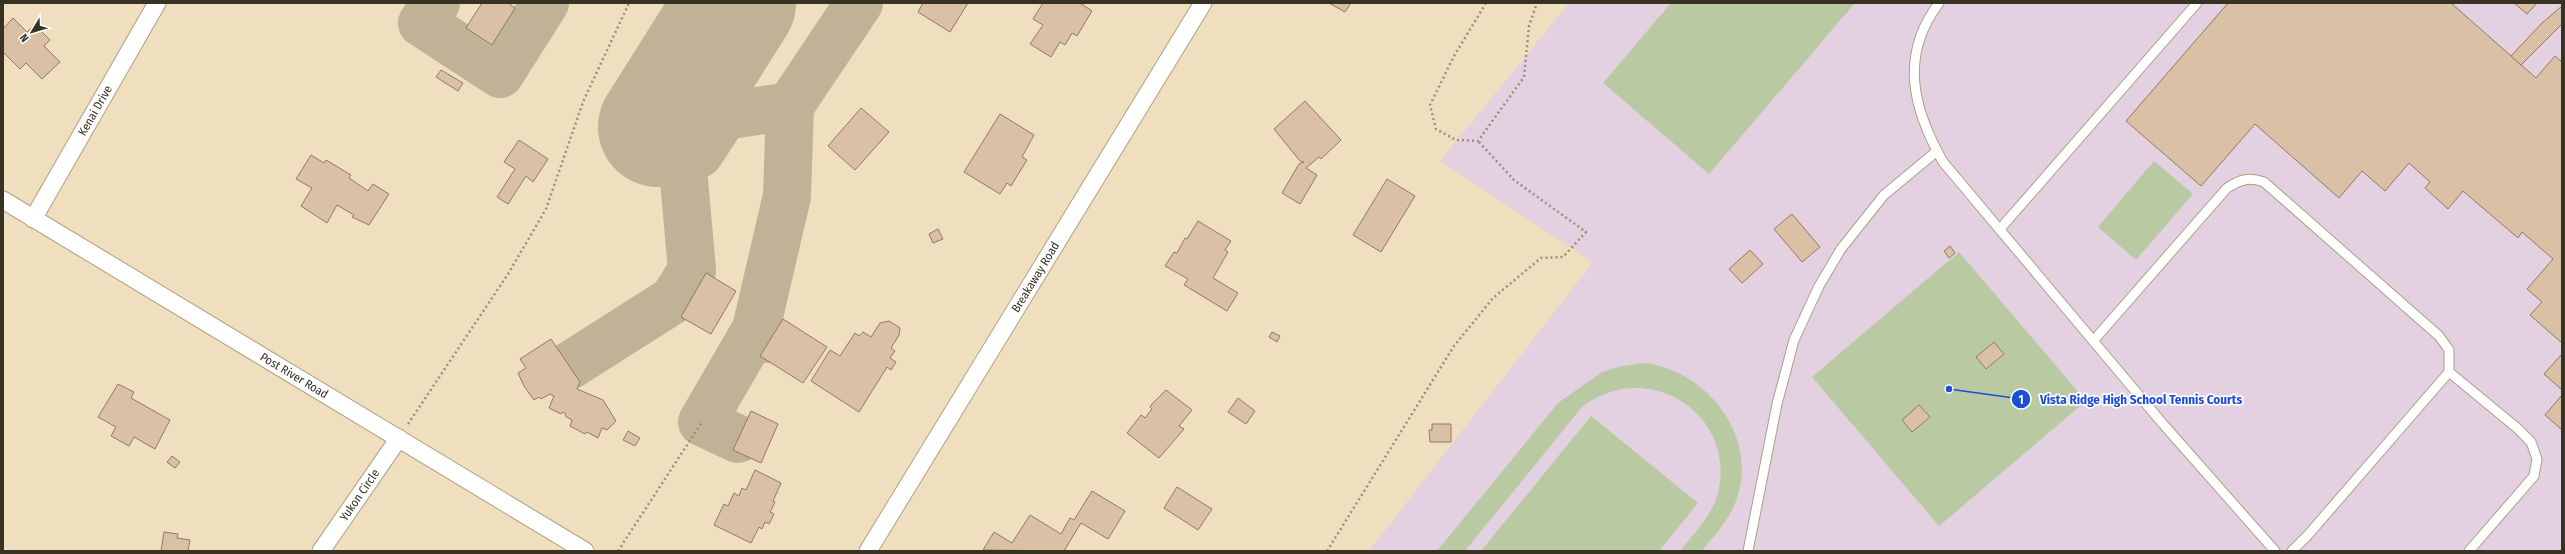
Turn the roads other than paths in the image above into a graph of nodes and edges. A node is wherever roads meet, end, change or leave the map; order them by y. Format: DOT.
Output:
graph roads {
  1 [pos="157,3"];
  2 [pos="1203,3"];
  3 [pos="1940,3"];
  4 [pos="2197,3"];
  5 [pos="1937,151"];
  6 [pos="3,200"];
  7 [pos="33,218"];
  8 [pos="2000,229"];
  9 [pos="2094,340"];
  10 [pos="2449,372"];
  11 [pos="399,438"];
  12 [pos="321,551"];
  13 [pos="585,551"];
  14 [pos="868,551"];
  15 [pos="1748,551"];
  16 [pos="2276,551"];
  17 [pos="2292,551"];
  18 [pos="2469,551"];
  1 -- 7 [label="street, Kenai Drive"];
  2 -- 14 [label="street, Breakaway Road"];
  3 -- 5 [label="lane"];
  4 -- 8 [label="lane"];
  5 -- 8 [label="lane"];
  5 -- 15 [label="lane"];
  6 -- 7 [label="street, Post River Road"];
  7 -- 11 [label="street, Post River Road"];
  8 -- 9 [label="lane"];
  9 -- 10 [label="lane"];
  9 -- 16 [label="lane"];
  10 -- 17 [label="lane"];
  10 -- 18 [label="lane"];
  11 -- 12 [label="street, Yukon Circle"];
  11 -- 13 [label="street, Post River Road"];
}
